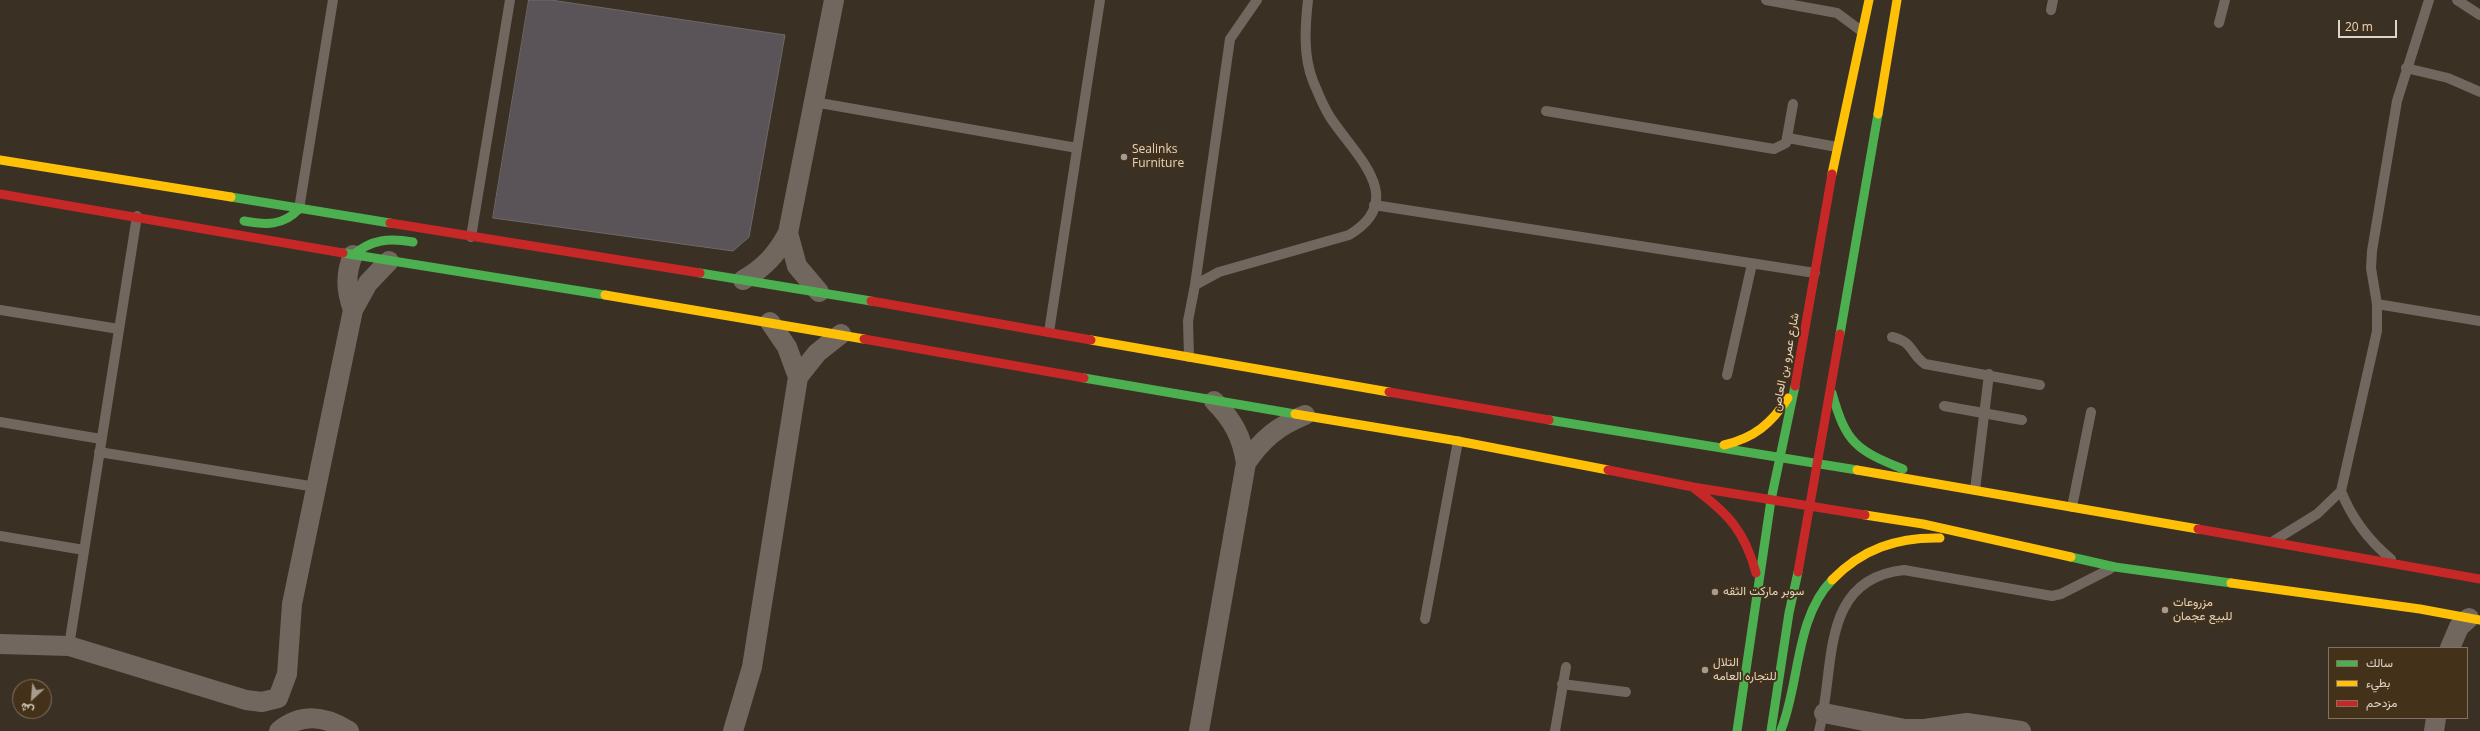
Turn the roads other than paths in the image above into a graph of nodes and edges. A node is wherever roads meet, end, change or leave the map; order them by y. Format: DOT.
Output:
graph roads {
  1 [pos="333,0"];
  2 [pos="510,0"];
  3 [pos="834,0"];
  4 [pos="1100,0"];
  5 [pos="1256,0"];
  6 [pos="1308,0"];
  7 [pos="1766,0"];
  8 [pos="1869,0"];
  9 [pos="1897,0"];
  10 [pos="2225,0"];
  11 [pos="2429,0"];
  12 [pos="2457,0"];
  13 [pos="2480,15"];
  14 [pos="2219,23"];
  15 [pos="1860,30"];
  16 [pos="2406,68"];
  17 [pos="2480,92"];
  18 [pos="814,102"];
  19 [pos="1793,104"];
  20 [pos="1546,111"];
  21 [pos="1788,138"];
  22 [pos="1837,147"];
  23 [pos="1077,148"];
  24 [pos="0,160"];
  25 [pos="0,194"];
  26 [pos="1374,204"];
  27 [pos="299,209"];
  28 [pos="159,211"];
  29 [pos="141,217"];
  30 [pos="235,219"];
  31 [pos="788,233"];
  32 [pos="471,237"];
  33 [pos="422,243"];
  34 [pos="453,243"];
  35 [pos="353,255"];
  36 [pos="389,261"];
  37 [pos="1752,264"];
  38 [pos="1815,273"];
  39 [pos="743,280"];
  40 [pos="1195,285"];
  41 [pos="819,292"];
  42 [pos="2377,304"];
  43 [pos="0,310"];
  44 [pos="353,310"];
  45 [pos="2480,321"];
  46 [pos="770,322"];
  47 [pos="119,329"];
  48 [pos="1049,332"];
  49 [pos="841,334"];
  50 [pos="1892,338"];
  51 [pos="1189,357"];
  52 [pos="1989,374"];
  53 [pos="1728,375"];
  54 [pos="798,377"];
  55 [pos="1796,385"];
  56 [pos="2040,385"];
  57 [pos="1831,387"];
  58 [pos="1214,401"];
  59 [pos="1944,406"];
  60 [pos="2091,412"];
  61 [pos="1985,413"];
  62 [pos="1305,415"];
  63 [pos="2022,420"];
  64 [pos="0,422"];
  65 [pos="102,439"];
  66 [pos="1458,441"];
  67 [pos="1718,446"];
  68 [pos="100,452"];
  69 [pos="1779,458"];
  70 [pos="1246,464"];
  71 [pos="1818,464"];
  72 [pos="1937,484"];
  73 [pos="1693,487"];
  74 [pos="316,488"];
  75 [pos="1975,490"];
  76 [pos="2342,491"];
  77 [pos="1771,500"];
  78 [pos="1810,506"];
  79 [pos="2072,507"];
  80 [pos="0,536"];
  81 [pos="2272,542"];
  82 [pos="84,550"];
  83 [pos="2066,557"];
  84 [pos="2397,563"];
  85 [pos="2115,567"];
  86 [pos="2480,579"];
  87 [pos="1759,584"];
  88 [pos="1425,619"];
  89 [pos="2474,619"];
  90 [pos="0,644"];
  91 [pos="69,646"];
  92 [pos="2450,647"];
  93 [pos="1566,666"];
  94 [pos="1562,684"];
  95 [pos="1626,692"];
  96 [pos="278,698"];
  97 [pos="2436,719"];
  98 [pos="1821,722"];
  99 [pos="286,726"];
  100 [pos="349,731"];
  101 [pos="733,731"];
  102 [pos="1199,731"];
  103 [pos="1555,731"];
  104 [pos="1737,731"];
  105 [pos="1771,731"];
  106 [pos="1780,731"];
  107 [pos="2021,731"];
  108 [pos="2434,731"];
  1 -- 27 [label="lane"];
  2 -- 32 [label="lane"];
  3 -- 18 [label="street"];
  4 -- 23 [label="lane"];
  5 -- 40 [label="lane"];
  6 -- 26 [label="lane"];
  7 -- 15 [label="lane"];
  8 -- 15 [label="main road, شارع عمرو بن العاص"];
  9 -- 57 [label="main road"];
  10 -- 14 [label="lane"];
  11 -- 16 [label="lane"];
  12 -- 13 [label="lane"];
  15 -- 22 [label="main road, شارع عمرو بن العاص"];
  16 -- 17 [label="lane"];
  16 -- 42 [label="lane"];
  18 -- 23 [label="lane"];
  18 -- 31 [label="street"];
  19 -- 21 [label="lane"];
  20 -- 21 [label="lane"];
  21 -- 22 [label="lane"];
  22 -- 38 [label="main road, شارع عمرو بن العاص"];
  23 -- 48 [label="lane"];
  24 -- 27 [label="main road"];
  25 -- 29 [label="main road"];
  26 -- 37 [label="lane"];
  26 -- 40 [label="lane"];
  27 -- 30 [label="main road"];
  27 -- 32 [label="main road"];
  28 -- 29 [label="main road"];
  29 -- 35 [label="main road"];
  29 -- 47 [label="lane"];
  31 -- 39 [label="street"];
  31 -- 41 [label="street"];
  32 -- 34 [label="main road"];
  32 -- 39 [label="main road"];
  33 -- 35 [label="main road"];
  35 -- 36 [label="main road"];
  35 -- 44 [label="street"];
  36 -- 44 [label="street"];
  36 -- 46 [label="main road"];
  37 -- 38 [label="lane"];
  37 -- 53 [label="lane"];
  38 -- 55 [label="main road, شارع عمرو بن العاص"];
  39 -- 41 [label="main road"];
  40 -- 51 [label="lane"];
  41 -- 48 [label="main road"];
  42 -- 45 [label="lane"];
  42 -- 76 [label="lane"];
  43 -- 47 [label="lane"];
  44 -- 74 [label="street"];
  46 -- 49 [label="main road"];
  46 -- 54 [label="street"];
  47 -- 65 [label="lane"];
  48 -- 51 [label="main road"];
  49 -- 54 [label="street"];
  49 -- 58 [label="main road"];
  50 -- 52 [label="lane"];
  51 -- 67 [label="main road"];
  52 -- 56 [label="lane"];
  52 -- 61 [label="lane"];
  54 -- 101 [label="street"];
  55 -- 67 [label="main road"];
  55 -- 69 [label="main road, شارع عمرو بن العاص"];
  57 -- 71 [label="main road"];
  57 -- 72 [label="main road"];
  58 -- 62 [label="main road"];
  58 -- 70 [label="street"];
  59 -- 61 [label="lane"];
  60 -- 79 [label="lane"];
  61 -- 63 [label="lane"];
  61 -- 75 [label="lane"];
  62 -- 66 [label="main road"];
  62 -- 70 [label="street"];
  64 -- 65 [label="lane"];
  65 -- 68 [label="lane"];
  66 -- 73 [label="main road"];
  66 -- 88 [label="lane"];
  67 -- 69 [label="main road"];
  68 -- 74 [label="lane"];
  68 -- 82 [label="lane"];
  69 -- 71 [label="main road"];
  69 -- 77 [label="main road, شارع عمرو بن العاص"];
  70 -- 102 [label="street"];
  71 -- 72 [label="main road"];
  71 -- 78 [label="main road"];
  72 -- 75 [label="main road"];
  73 -- 77 [label="main road"];
  73 -- 87 [label="main road"];
  74 -- 96 [label="street"];
  75 -- 79 [label="main road"];
  76 -- 81 [label="lane"];
  76 -- 84 [label="lane"];
  77 -- 78 [label="main road"];
  77 -- 87 [label="main road, شارع عمرو بن العاص"];
  78 -- 83 [label="main road"];
  78 -- 105 [label="main road"];
  79 -- 81 [label="main road"];
  80 -- 82 [label="lane"];
  81 -- 84 [label="main road"];
  82 -- 91 [label="lane"];
  83 -- 85 [label="main road"];
  83 -- 106 [label="main road"];
  84 -- 86 [label="main road"];
  85 -- 89 [label="main road"];
  85 -- 98 [label="lane"];
  87 -- 104 [label="main road, شارع عمرو بن العاص"];
  89 -- 92 [label="street"];
  90 -- 91 [label="street"];
  91 -- 96 [label="street"];
  93 -- 94 [label="lane"];
  94 -- 95 [label="lane"];
  94 -- 103 [label="lane"];
  96 -- 99 [label="street"];
  97 -- 108 [label="street"];
  98 -- 107 [label="street"];
  99 -- 100 [label="street"];
}
